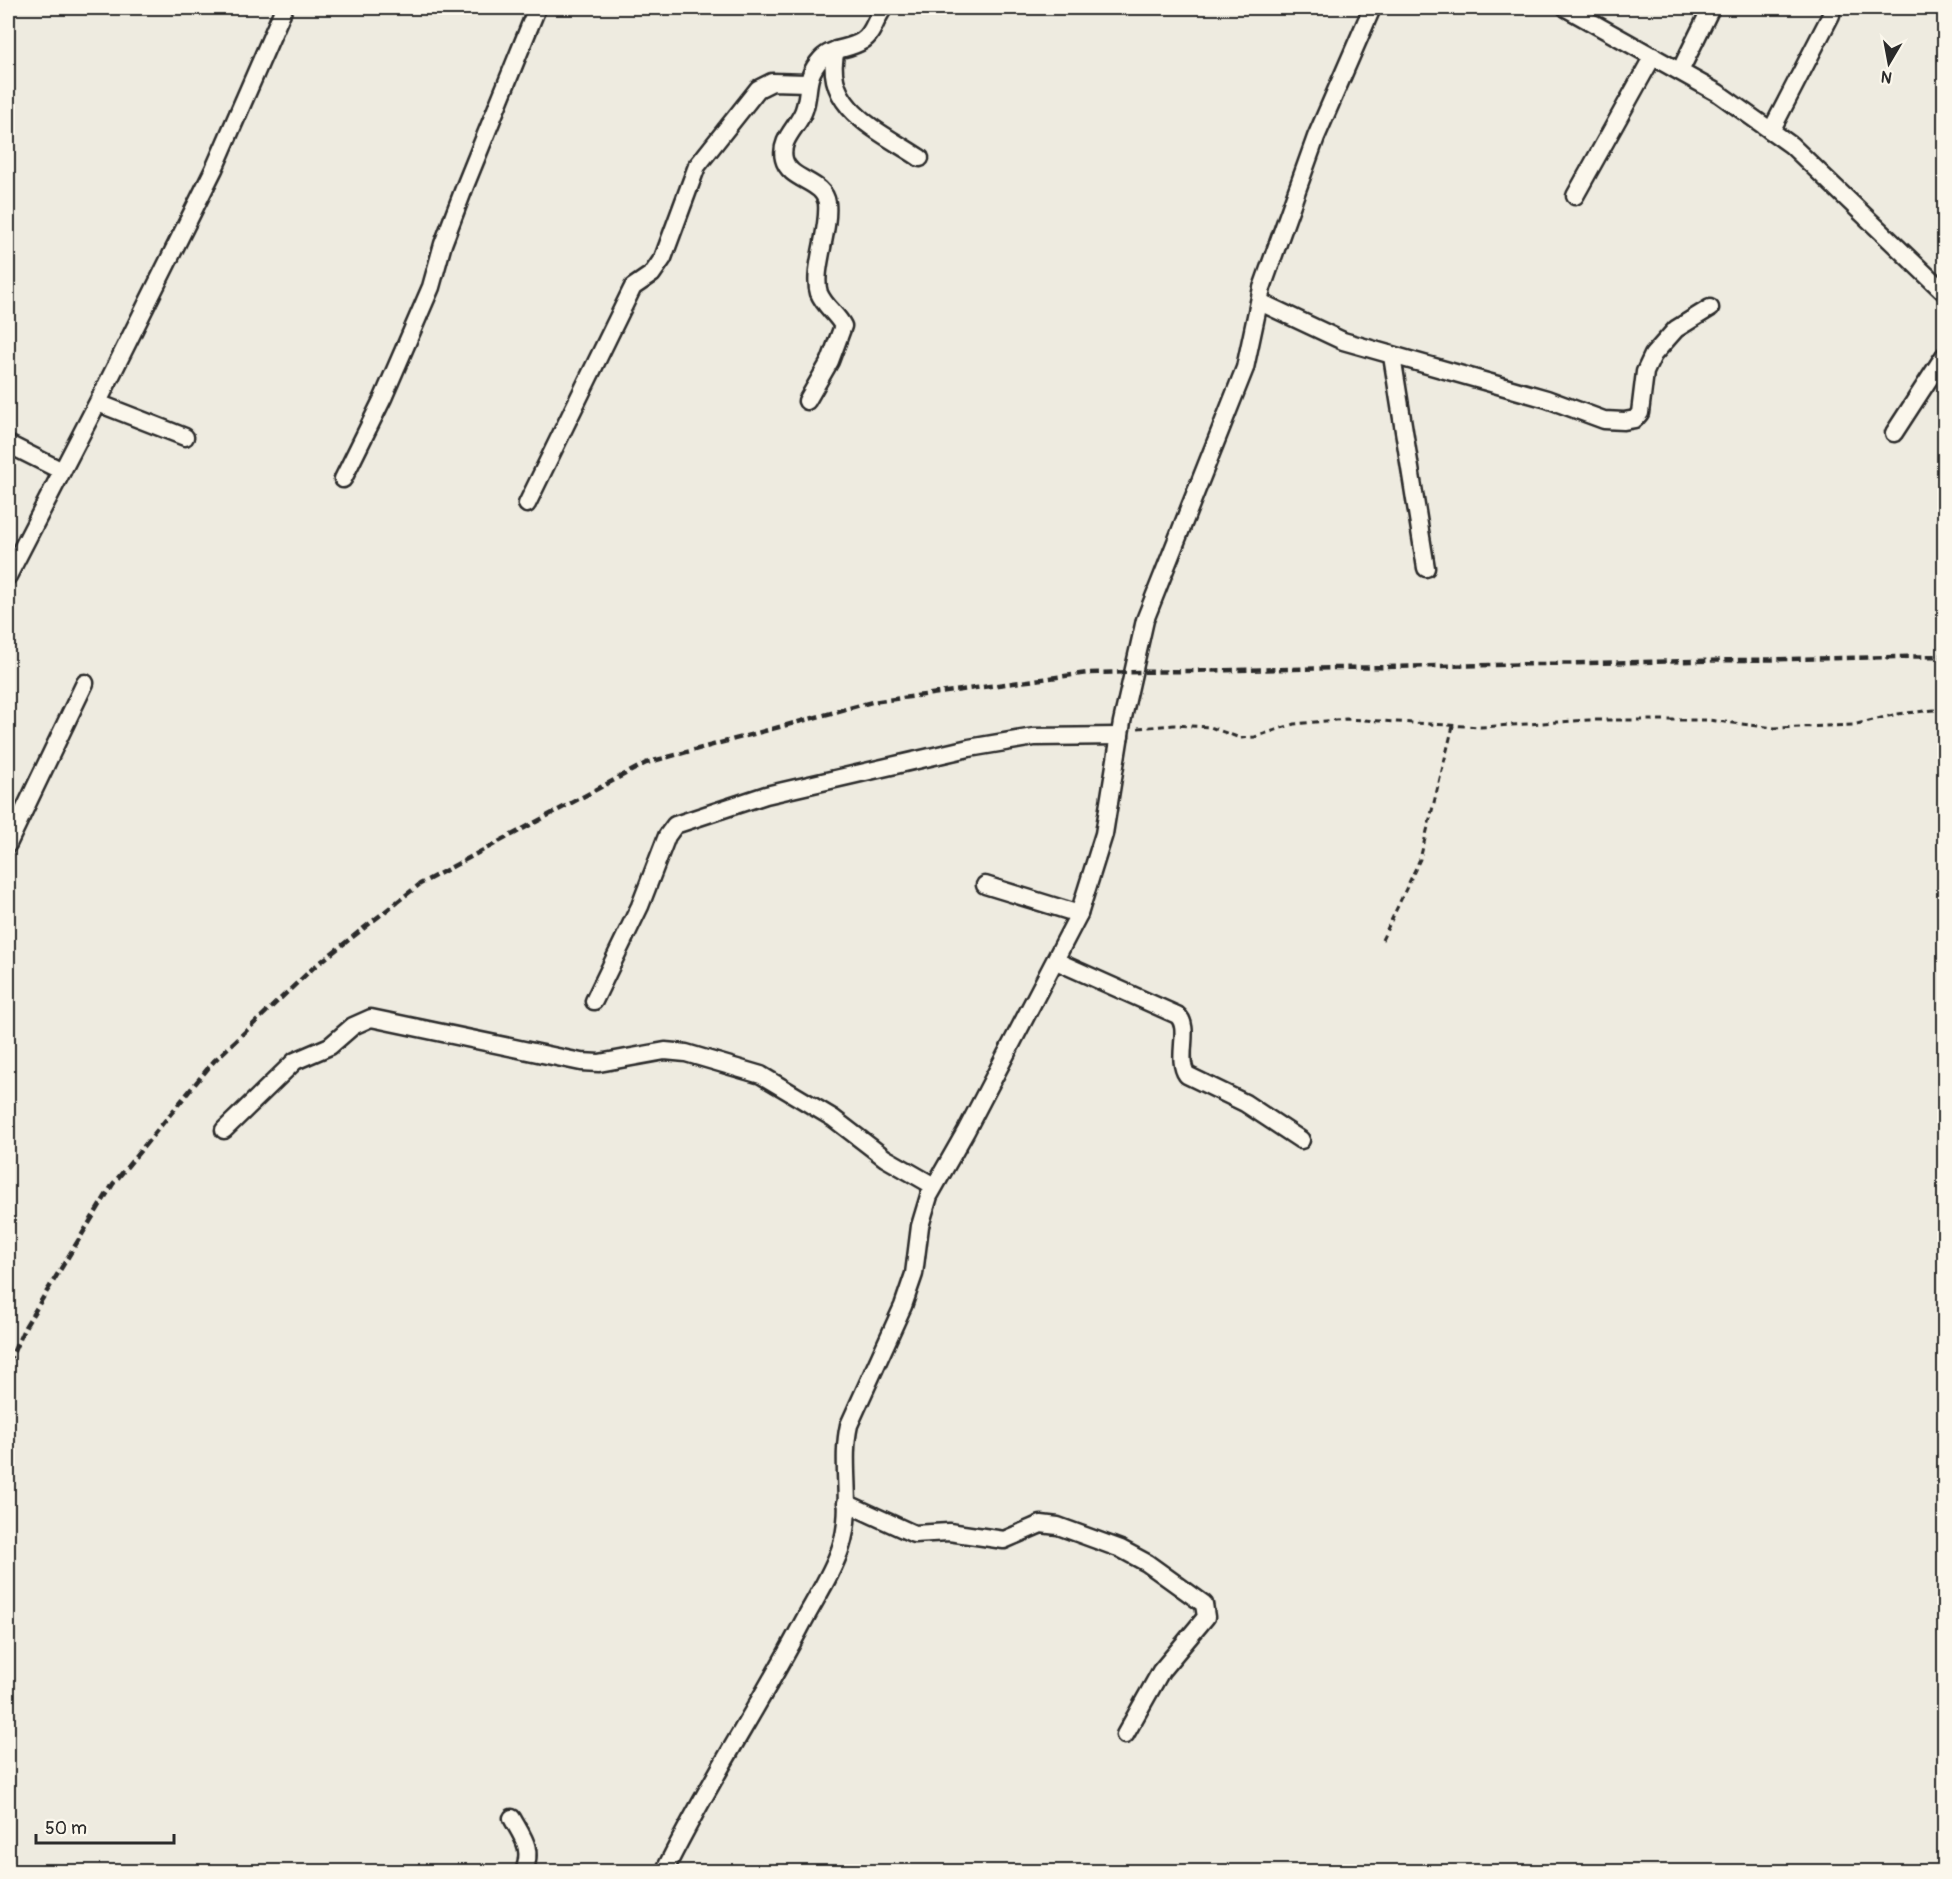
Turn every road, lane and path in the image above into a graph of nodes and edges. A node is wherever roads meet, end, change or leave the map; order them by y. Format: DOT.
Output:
graph roads {
  1 [pos="284,8"];
  2 [pos="537,8"];
  3 [pos="884,8"];
  4 [pos="1372,8"];
  5 [pos="1566,8"];
  6 [pos="1711,8"];
  7 [pos="1831,15"];
  8 [pos="836,50"];
  9 [pos="1653,56"];
  10 [pos="1680,71"];
  11 [pos="807,83"];
  12 [pos="1770,131"];
  13 [pos="920,158"];
  14 [pos="1575,196"];
  15 [pos="1944,292"];
  16 [pos="1260,302"];
  17 [pos="1710,308"];
  18 [pos="1392,356"];
  19 [pos="1944,356"];
  20 [pos="807,401"];
  21 [pos="98,403"];
  22 [pos="1894,433"];
  23 [pos="184,437"];
  24 [pos="8,444"];
  25 [pos="62,471"];
  26 [pos="343,479"];
  27 [pos="527,504"];
  28 [pos="1426,568"];
  29 [pos="8,576"];
  30 [pos="84,683"];
  31 [pos="1944,710"];
  32 [pos="1454,726"];
  33 [pos="1121,733"];
  34 [pos="8,844"];
  35 [pos="985,885"];
  36 [pos="1080,914"];
  37 [pos="1382,940"];
  38 [pos="1056,961"];
  39 [pos="594,1001"];
  40 [pos="224,1130"];
  41 [pos="1301,1140"];
  42 [pos="934,1186"];
  43 [pos="846,1503"];
  44 [pos="1125,1735"];
  45 [pos="512,1818"];
  46 [pos="524,1872"];
  47 [pos="664,1872"];
  1 -- 21 [label="street"];
  2 -- 26 [label="street"];
  3 -- 8 [label="street"];
  4 -- 16 [label="street"];
  5 -- 9 [label="street"];
  6 -- 10 [label="street"];
  7 -- 12 [label="street"];
  8 -- 11 [label="street"];
  8 -- 13 [label="street"];
  9 -- 10 [label="street"];
  9 -- 14 [label="street"];
  10 -- 12 [label="street"];
  11 -- 20 [label="street"];
  11 -- 27 [label="street"];
  12 -- 15 [label="street"];
  16 -- 18 [label="street"];
  16 -- 33 [label="street"];
  17 -- 18 [label="street"];
  18 -- 28 [label="street"];
  19 -- 22 [label="street"];
  21 -- 23 [label="street"];
  21 -- 25 [label="street"];
  24 -- 25 [label="street"];
  25 -- 29 [label="street"];
  30 -- 34 [label="street"];
  31 -- 32 [label="path"];
  32 -- 33 [label="path"];
  32 -- 37 [label="path"];
  33 -- 36 [label="street"];
  33 -- 39 [label="street"];
  35 -- 36 [label="street"];
  36 -- 38 [label="street"];
  38 -- 41 [label="street"];
  38 -- 42 [label="street"];
  40 -- 42 [label="street"];
  42 -- 43 [label="street"];
  43 -- 44 [label="street"];
  43 -- 47 [label="street"];
  45 -- 46 [label="street"];
}
